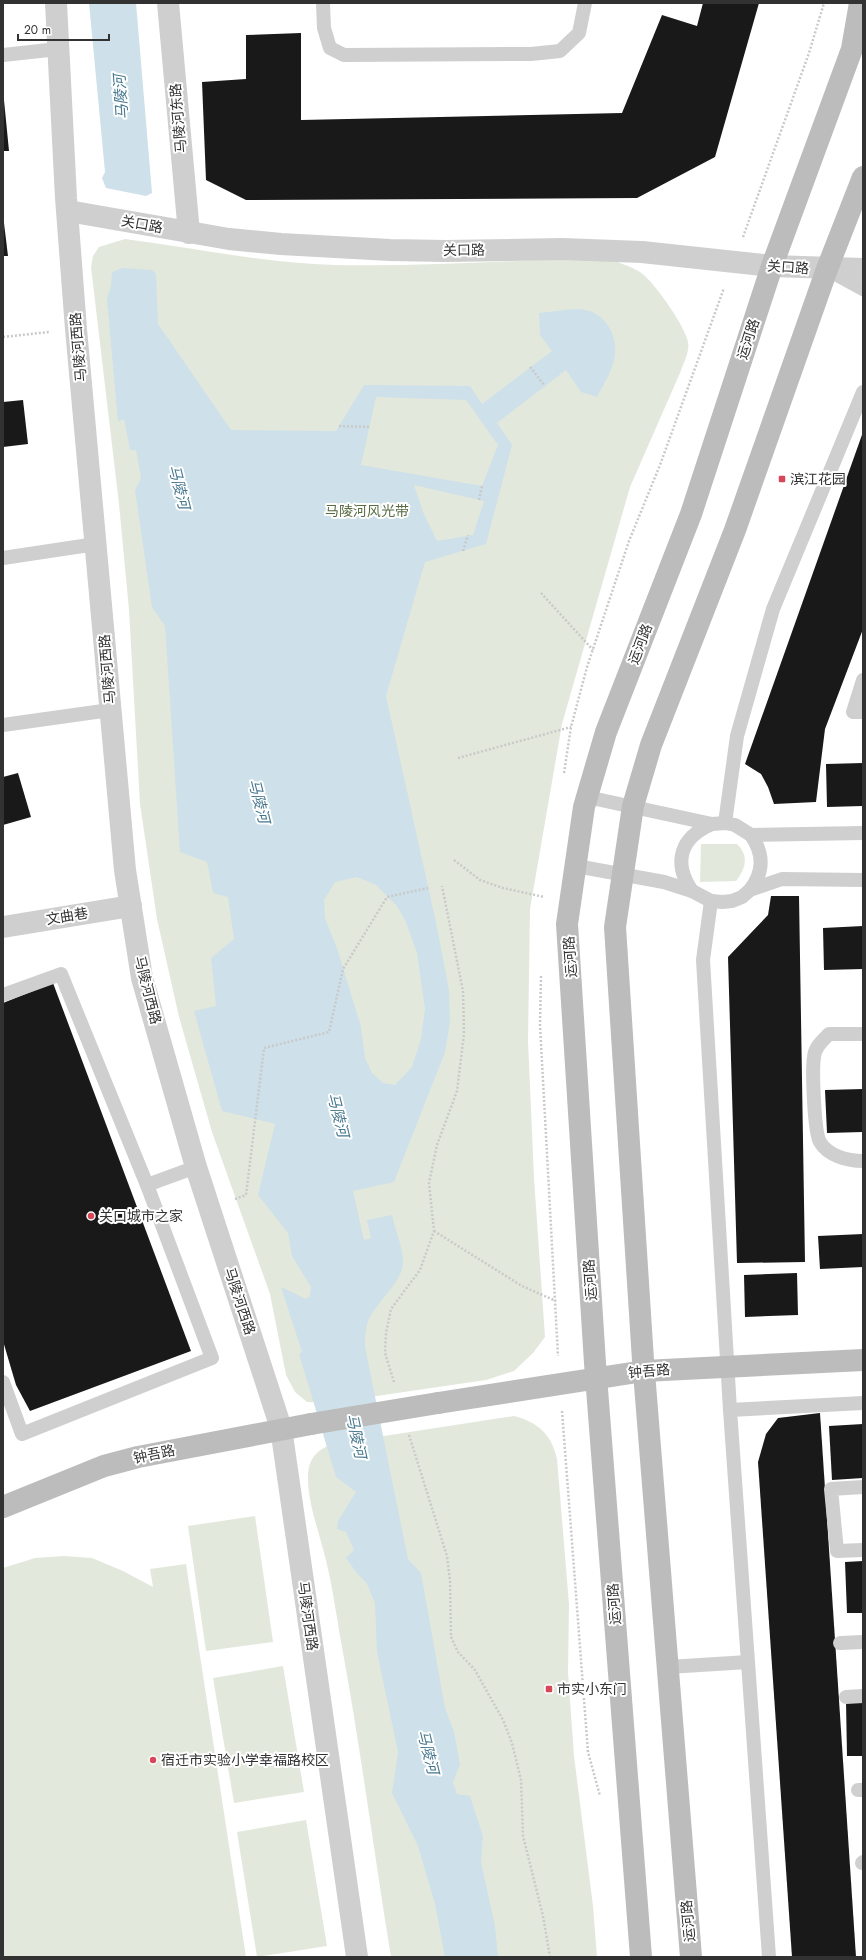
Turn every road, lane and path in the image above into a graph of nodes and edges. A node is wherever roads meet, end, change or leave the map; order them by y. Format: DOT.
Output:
graph roads {
  1 [pos="56,3"];
  2 [pos="168,3"];
  3 [pos="323,3"];
  4 [pos="585,3"];
  5 [pos="860,3"];
  6 [pos="58,49"];
  7 [pos="3,55"];
  8 [pos="863,177"];
  9 [pos="68,211"];
  10 [pos="189,233"];
  11 [pos="772,266"];
  12 [pos="828,269"];
  13 [pos="863,269"];
  14 [pos="863,289"];
  15 [pos="76,329"];
  16 [pos="3,337"];
  17 [pos="530,367"];
  18 [pos="545,386"];
  19 [pos="863,392"];
  20 [pos="339,426"];
  21 [pos="370,427"];
  22 [pos="482,486"];
  23 [pos="479,500"];
  24 [pos="468,535"];
  25 [pos="96,544"];
  26 [pos="464,551"];
  27 [pos="3,558"];
  28 [pos="541,592"];
  29 [pos="593,650"];
  30 [pos="863,680"];
  31 [pos="110,710"];
  32 [pos="863,712"];
  33 [pos="3,725"];
  34 [pos="572,727"];
  35 [pos="458,758"];
  36 [pos="587,797"];
  37 [pos="633,806"];
  38 [pos="719,823"];
  39 [pos="863,833"];
  40 [pos="751,836"];
  41 [pos="454,860"];
  42 [pos="576,866"];
  43 [pos="623,875"];
  44 [pos="863,880"];
  45 [pos="428,888"];
  46 [pos="750,890"];
  47 [pos="692,891"];
  48 [pos="544,897"];
  49 [pos="711,902"];
  50 [pos="131,906"];
  51 [pos="3,927"];
  52 [pos="3,995"];
  53 [pos="863,1034"];
  54 [pos="863,1161"];
  55 [pos="196,1167"];
  56 [pos="147,1185"];
  57 [pos="210,1208"];
  58 [pos="434,1231"];
  59 [pos="556,1301"];
  60 [pos="863,1360"];
  61 [pos="728,1366"];
  62 [pos="644,1371"];
  63 [pos="597,1377"];
  64 [pos="3,1382"];
  65 [pos="863,1403"];
  66 [pos="730,1410"];
  67 [pos="281,1428"];
  68 [pos="863,1488"];
  69 [pos="3,1507"];
  70 [pos="863,1550"];
  71 [pos="863,1642"];
  72 [pos="840,1643"];
  73 [pos="748,1662"];
  74 [pos="668,1667"];
  75 [pos="863,1696"];
  76 [pos="846,1697"];
  77 [pos="357,1957"];
  78 [pos="641,1957"];
  79 [pos="691,1957"];
  80 [pos="769,1957"];
  1 -- 6 [label="street, 马陵河西路"];
  2 -- 10 [label="street, 马陵河东路"];
  3 -- 4 [label="lane"];
  5 -- 11 [label="street, 运河路"];
  6 -- 7 [label="lane"];
  6 -- 9 [label="street, 马陵河西路"];
  8 -- 12 [label="street, 运河路"];
  9 -- 10 [label="street, 关口路"];
  9 -- 15 [label="street, 马陵河西路"];
  10 -- 11 [label="street, 关口路"];
  11 -- 12 [label="street, 关口路"];
  11 -- 36 [label="street, 运河路"];
  12 -- 13 [label="street, 关口路"];
  12 -- 14 [label="lane"];
  12 -- 37 [label="street, 运河路"];
  15 -- 16 [label="path"];
  15 -- 25 [label="street, 马陵河西路"];
  17 -- 18 [label="path"];
  19 -- 38 [label="lane"];
  20 -- 21 [label="path"];
  22 -- 23 [label="path"];
  24 -- 26 [label="path"];
  25 -- 27 [label="lane"];
  25 -- 31 [label="street, 马陵河西路"];
  28 -- 29 [label="path"];
  30 -- 32 [label="lane"];
  31 -- 33 [label="lane"];
  31 -- 50 [label="street, 马陵河西路"];
  34 -- 35 [label="path"];
  36 -- 37 [label="lane"];
  36 -- 42 [label="street, 运河路"];
  37 -- 38 [label="lane"];
  37 -- 43 [label="street, 运河路"];
  38 -- 40 [label="lane"];
  38 -- 47 [label="lane"];
  39 -- 40 [label="lane"];
  40 -- 46 [label="lane"];
  41 -- 48 [label="path"];
  42 -- 43 [label="lane"];
  42 -- 63 [label="street, 运河路"];
  43 -- 47 [label="lane"];
  43 -- 62 [label="street, 运河路"];
  44 -- 46 [label="lane"];
  45 -- 57 [label="path"];
  46 -- 49 [label="lane"];
  47 -- 49 [label="lane"];
  49 -- 61 [label="lane"];
  50 -- 51 [label="street, 文曲巷"];
  50 -- 55 [label="street, 马陵河西路"];
  52 -- 56 [label="lane"];
  53 -- 54 [label="lane"];
  55 -- 56 [label="lane"];
  55 -- 57 [label="street, 马陵河西路"];
  56 -- 64 [label="lane"];
  57 -- 67 [label="street, 马陵河西路"];
  58 -- 59 [label="path"];
  60 -- 61 [label="street, 钟吾路"];
  61 -- 62 [label="street, 钟吾路"];
  61 -- 66 [label="lane"];
  62 -- 63 [label="street, 钟吾路"];
  62 -- 74 [label="street, 运河路"];
  63 -- 67 [label="street, 钟吾路, bridge"];
  63 -- 78 [label="street, 运河路"];
  65 -- 66 [label="lane"];
  66 -- 73 [label="lane"];
  67 -- 69 [label="street, 钟吾路"];
  67 -- 77 [label="street, 马陵河西路"];
  68 -- 70 [label="lane"];
  71 -- 72 [label="lane"];
  73 -- 74 [label="lane"];
  73 -- 80 [label="lane"];
  74 -- 79 [label="street, 运河路"];
  75 -- 76 [label="lane"];
}
